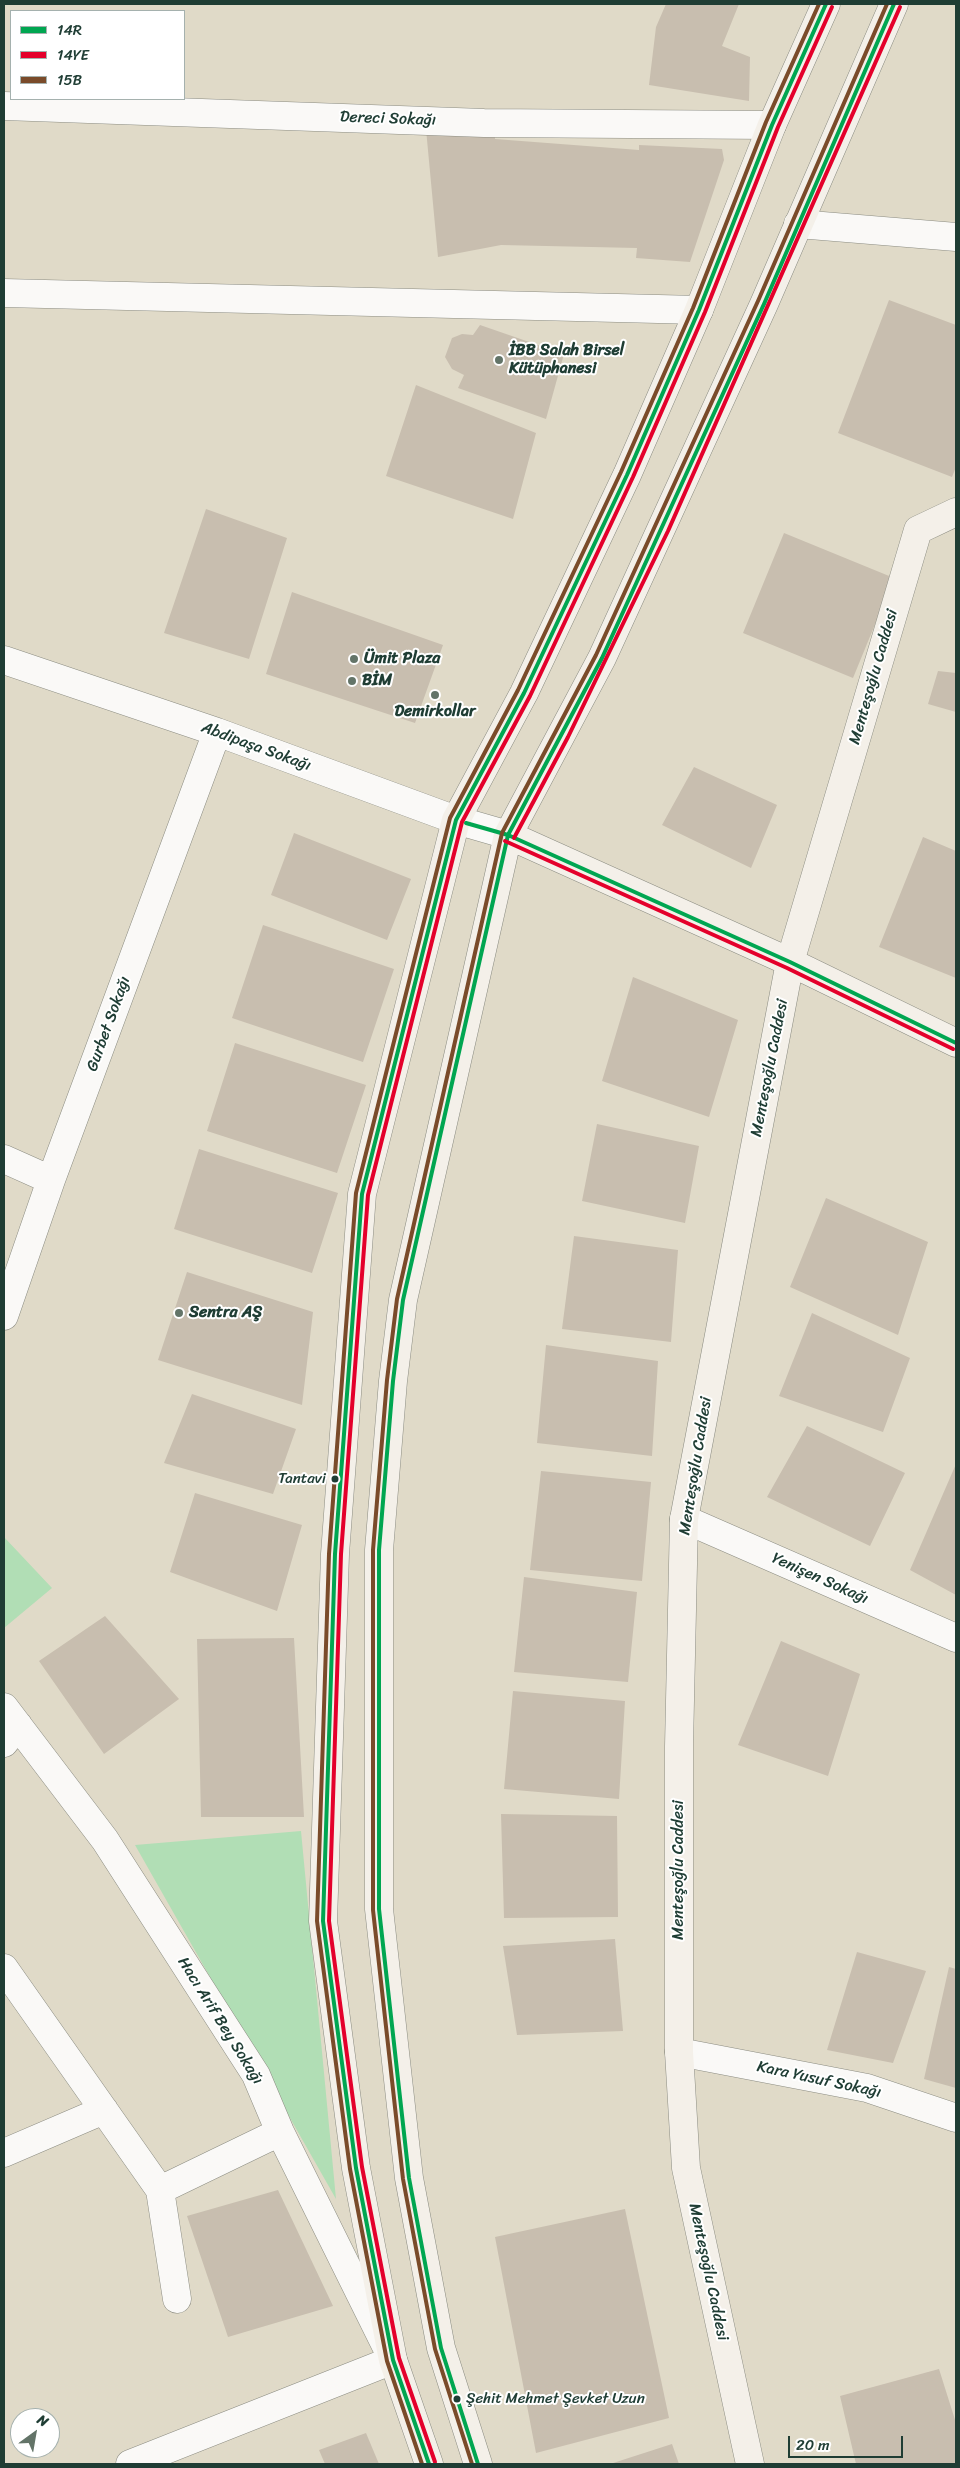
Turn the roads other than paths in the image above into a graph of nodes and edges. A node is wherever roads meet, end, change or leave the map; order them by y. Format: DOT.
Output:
graph roads {
  1 [pos="826,4"];
  2 [pos="894,4"];
  3 [pos="4,106"];
  4 [pos="772,125"];
  5 [pos="798,224"];
  6 [pos="956,237"];
  7 [pos="4,293"];
  8 [pos="698,310"];
  9 [pos="956,512"];
  10 [pos="4,660"];
  11 [pos="216,732"];
  12 [pos="456,820"];
  13 [pos="508,835"];
  14 [pos="790,962"];
  15 [pos="956,1043"];
  16 [pos="4,1159"];
  17 [pos="51,1180"];
  18 [pos="4,1316"];
  19 [pos="684,1519"];
  20 [pos="956,1638"];
  21 [pos="8,1725"];
  22 [pos="4,1968"];
  23 [pos="679,2052"];
  24 [pos="104,2110"];
  25 [pos="956,2118"];
  26 [pos="280,2132"];
  27 [pos="4,2153"];
  28 [pos="160,2190"];
  29 [pos="177,2299"];
  30 [pos="393,2360"];
  31 [pos="130,2464"];
  32 [pos="429,2464"];
  33 [pos="478,2464"];
  34 [pos="750,2464"];
  1 -- 4 [label="main road"];
  2 -- 5 [label="main road"];
  3 -- 4 [label="street, Dereci Sokağı"];
  4 -- 8 [label="main road"];
  5 -- 6 [label="street"];
  5 -- 13 [label="main road"];
  7 -- 8 [label="street"];
  8 -- 12 [label="main road"];
  9 -- 14 [label="main road, Menteşoğlu Caddesi"];
  10 -- 11 [label="street, Abdipaşa Sokağı"];
  11 -- 12 [label="street, Abdipaşa Sokağı"];
  11 -- 17 [label="street, Gurbet Sokağı"];
  12 -- 13 [label="street, Abdipaşa Sokağı"];
  12 -- 30 [label="main road"];
  13 -- 14 [label="main road"];
  13 -- 33 [label="main road"];
  14 -- 15 [label="main road"];
  14 -- 19 [label="main road, Menteşoğlu Caddesi"];
  16 -- 17 [label="street"];
  17 -- 18 [label="street, Gurbet Sokağı"];
  19 -- 20 [label="street, Yenişen Sokağı"];
  19 -- 23 [label="main road, Menteşoğlu Caddesi"];
  21 -- 26 [label="street, Hacı Arif Bey Sokağı"];
  22 -- 24 [label="street"];
  23 -- 25 [label="street, Kara Yusuf Sokağı"];
  23 -- 34 [label="main road, Menteşoğlu Caddesi"];
  24 -- 27 [label="street"];
  24 -- 28 [label="street"];
  26 -- 28 [label="street"];
  26 -- 30 [label="street, Hacı Arif Bey Sokağı"];
  28 -- 29 [label="street"];
  30 -- 31 [label="street"];
  30 -- 32 [label="main road"];
}
